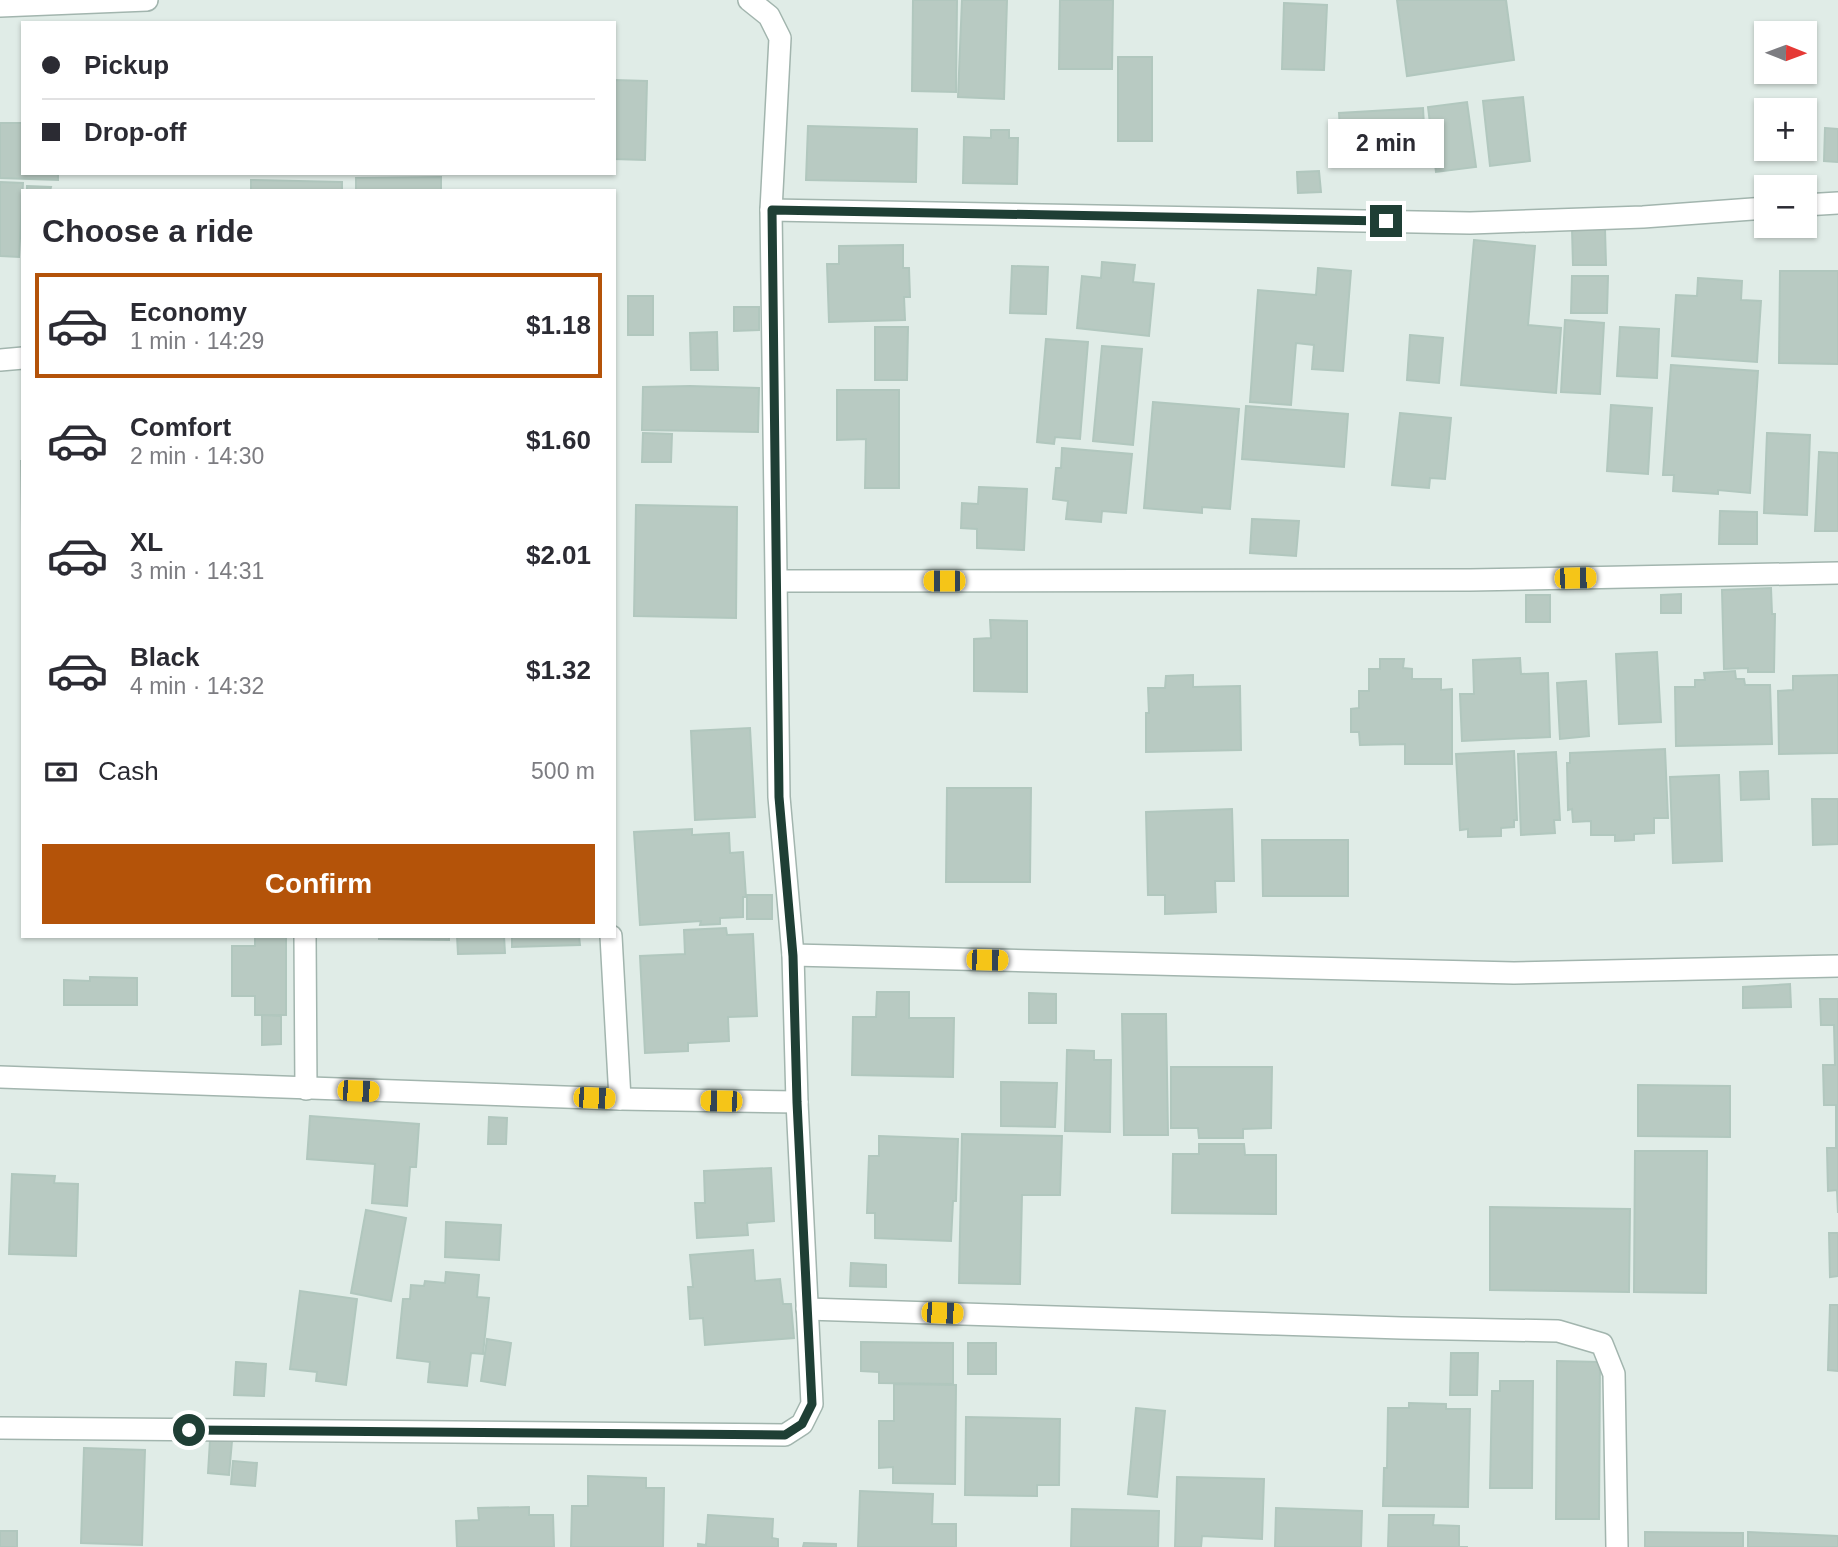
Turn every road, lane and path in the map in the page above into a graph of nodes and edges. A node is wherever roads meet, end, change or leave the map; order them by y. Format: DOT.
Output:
graph roads {
  1 [pos="147,0"];
  2 [pos="749,0"];
  3 [pos="0,6"];
  4 [pos="1838,203"];
  5 [pos="1817,204"];
  6 [pos="1754,209"];
  7 [pos="772,210"];
  8 [pos="21,358"];
  9 [pos="0,360"];
  10 [pos="1838,573"];
  11 [pos="778,581"];
  12 [pos="305,938"];
  13 [pos="611,938"];
  14 [pos="793,956"];
  15 [pos="1838,967"];
  16 [pos="0,1077"];
  17 [pos="306,1089"];
  18 [pos="620,1099"];
  19 [pos="797,1102"];
  20 [pos="807,1309"];
  21 [pos="0,1428"];
  22 [pos="1617,1547"];
  1 -- 3 [label="street"];
  2 -- 7 [label="street"];
  4 -- 5 [label="street"];
  6 -- 7 [label="street"];
  7 -- 11 [label="street"];
  8 -- 9 [label="street"];
  10 -- 11 [label="street"];
  11 -- 14 [label="street"];
  12 -- 17 [label="street"];
  13 -- 18 [label="street"];
  14 -- 15 [label="street"];
  14 -- 19 [label="street"];
  16 -- 17 [label="street"];
  17 -- 18 [label="street"];
  18 -- 19 [label="street"];
  19 -- 20 [label="street"];
  20 -- 21 [label="street"];
  20 -- 22 [label="street"];
}
